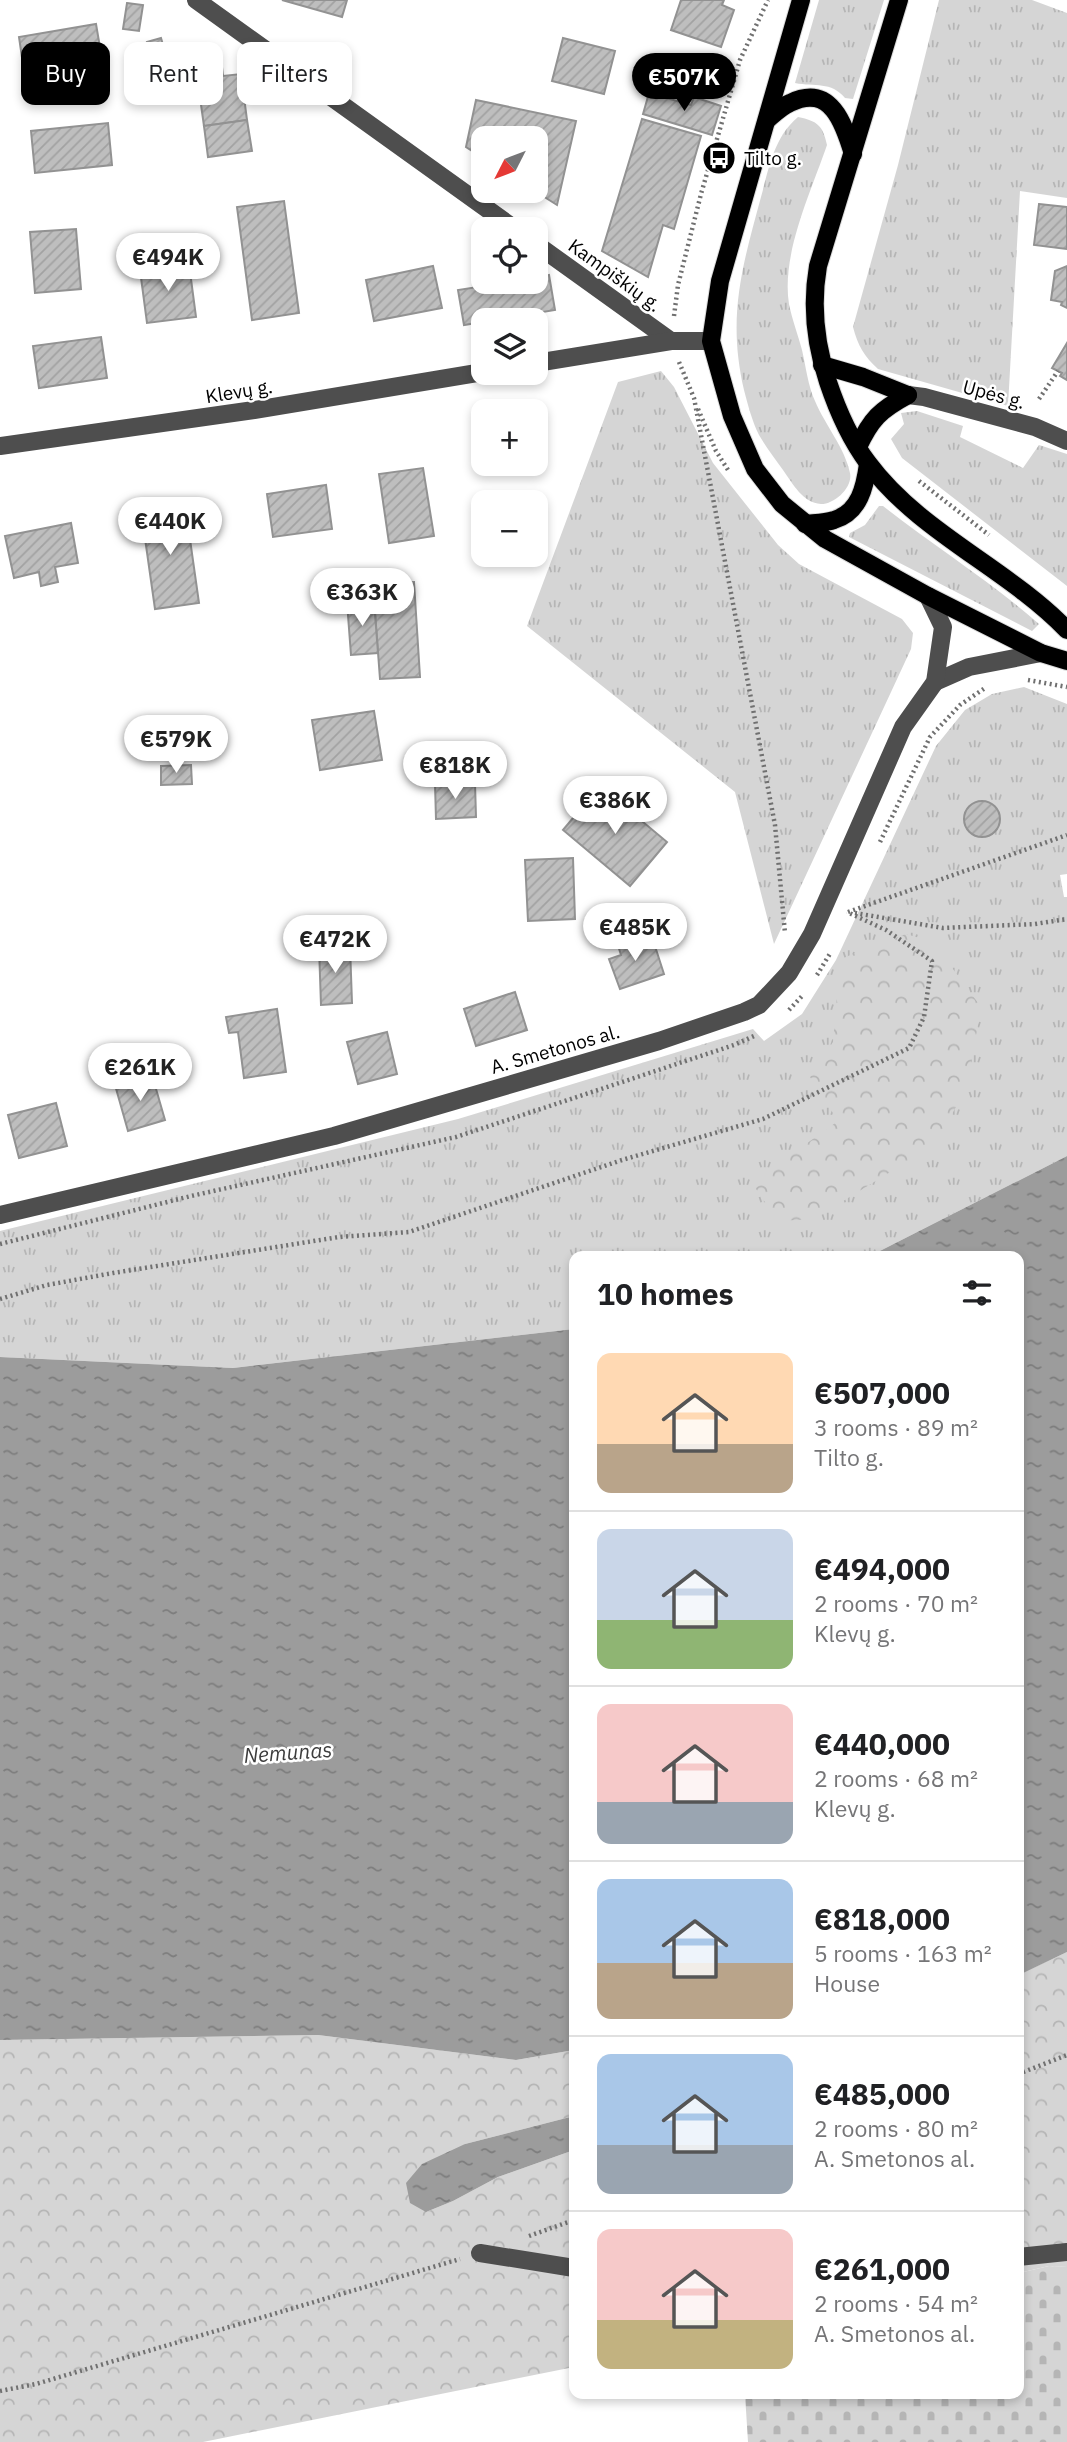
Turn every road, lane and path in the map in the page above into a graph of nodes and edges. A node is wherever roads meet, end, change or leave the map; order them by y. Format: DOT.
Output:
graph roads {
  1 [pos="197,0"];
  2 [pos="768,0"];
  3 [pos="801,0"];
  4 [pos="900,0"];
  5 [pos="767,120"];
  6 [pos="853,153"];
  7 [pos="498,217"];
  8 [pos="548,253"];
  9 [pos="671,341"];
  10 [pos="711,341"];
  11 [pos="548,361"];
  12 [pos="822,365"];
  13 [pos="1058,371"];
  14 [pos="471,374"];
  15 [pos="908,395"];
  16 [pos="1039,398"];
  17 [pos="1067,440"];
  18 [pos="0,446"];
  19 [pos="858,447"];
  20 [pos="868,464"];
  21 [pos="916,479"];
  22 [pos="805,524"];
  23 [pos="995,540"];
  24 [pos="928,596"];
  25 [pos="1067,630"];
  26 [pos="1041,653"];
  27 [pos="1067,661"];
  28 [pos="1021,679"];
  29 [pos="935,682"];
  30 [pos="997,685"];
  31 [pos="1067,687"];
  32 [pos="1067,835"];
  33 [pos="877,849"];
  34 [pos="853,900"];
  35 [pos="848,912"];
  36 [pos="1067,919"];
  37 [pos="842,925"];
  38 [pos="831,950"];
  39 [pos="789,972"];
  40 [pos="811,984"];
  41 [pos="803,994"];
  42 [pos="787,1012"];
  43 [pos="758,1034"];
  44 [pos="0,1215"];
  45 [pos="0,1244"];
  46 [pos="0,1299"];
  47 [pos="1067,2055"];
  48 [pos="1024,2072"];
  49 [pos="569,2222"];
  50 [pos="527,2236"];
  51 [pos="1067,2252"];
  52 [pos="480,2253"];
  53 [pos="1024,2256"];
  54 [pos="569,2267"];
  55 [pos="0,2391"];
  1 -- 7 [label="street"];
  2 -- 9 [label="path"];
  3 -- 5 [label="main road"];
  4 -- 6 [label="main road"];
  5 -- 6 [label="main road"];
  5 -- 10 [label="main road"];
  6 -- 12 [label="main road"];
  8 -- 9 [label="street, Kampiškių g."];
  9 -- 10 [label="street"];
  9 -- 11 [label="street"];
  9 -- 39 [label="path"];
  10 -- 22 [label="main road"];
  12 -- 15 [label="main road"];
  12 -- 19 [label="main road"];
  13 -- 16 [label="path"];
  14 -- 18 [label="street, Klevų g."];
  15 -- 17 [label="street, Upės g."];
  15 -- 19 [label="main road"];
  19 -- 20 [label="main road"];
  20 -- 22 [label="main road"];
  20 -- 25 [label="main road"];
  21 -- 23 [label="path"];
  22 -- 24 [label="main road"];
  24 -- 26 [label="main road"];
  24 -- 29 [label="street, A. Smetonos al."];
  26 -- 27 [label="main road"];
  26 -- 29 [label="street"];
  28 -- 31 [label="path"];
  29 -- 39 [label="street, A. Smetonos al."];
  30 -- 33 [label="path"];
  32 -- 35 [label="path"];
  34 -- 35 [label="path"];
  35 -- 36 [label="path"];
  35 -- 37 [label="path"];
  35 -- 46 [label="path"];
  38 -- 40 [label="path"];
  39 -- 44 [label="street, A. Smetonos al."];
  41 -- 42 [label="path"];
  43 -- 45 [label="path"];
  47 -- 48 [label="path"];
  49 -- 50 [label="path"];
  51 -- 53 [label="street"];
  52 -- 54 [label="street"];
  52 -- 55 [label="path"];
}
